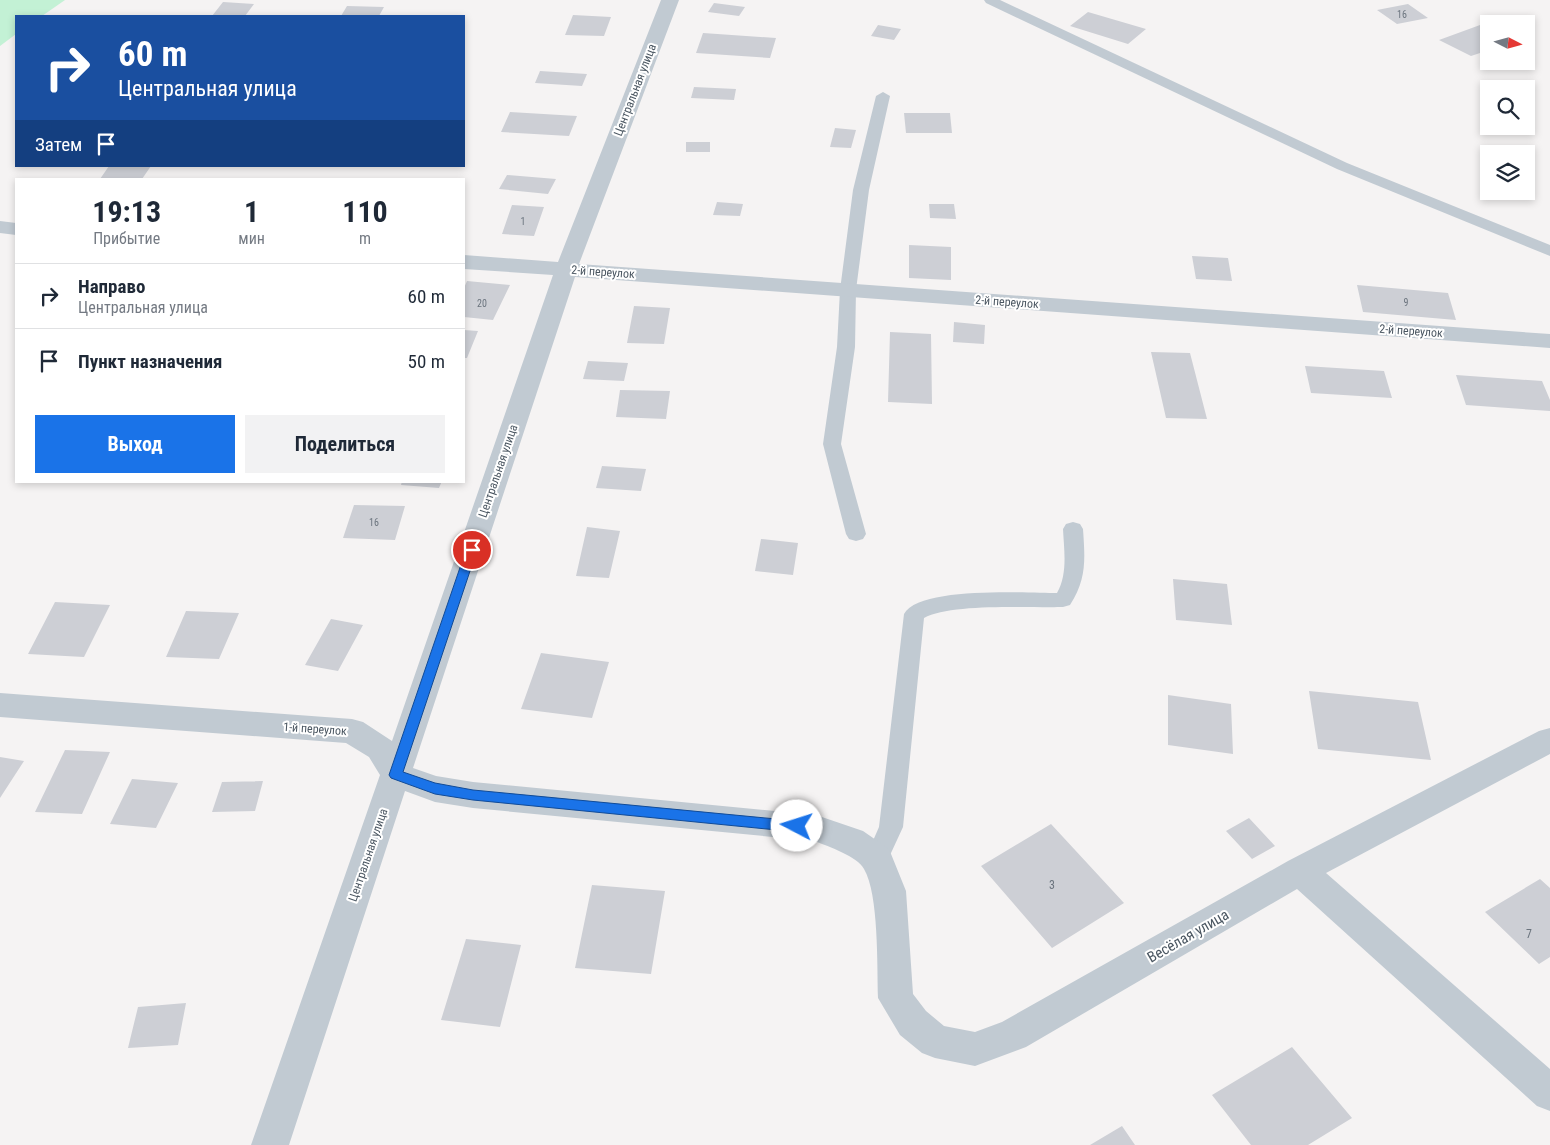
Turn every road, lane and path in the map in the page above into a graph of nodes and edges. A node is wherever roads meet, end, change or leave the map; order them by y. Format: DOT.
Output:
graph roads {
  1 [pos="670,0"];
  2 [pos="990,0"];
  3 [pos="884,96"];
  4 [pos="0,228"];
  5 [pos="15,229"];
  6 [pos="1550,251"];
  7 [pos="465,262"];
  8 [pos="566,270"];
  9 [pos="848,290"];
  10 [pos="1550,341"];
  11 [pos="1073,529"];
  12 [pos="856,534"];
  13 [pos="0,705"];
  14 [pos="1550,740"];
  15 [pos="396,775"];
  16 [pos="876,859"];
  17 [pos="1300,871"];
  18 [pos="1550,1093"];
  19 [pos="270,1145"];
  1 -- 8 [label="street, Центральная улица"];
  2 -- 6 [label="lane"];
  3 -- 9 [label="lane"];
  4 -- 5 [label="street"];
  7 -- 8 [label="street, 2-й переулок"];
  8 -- 9 [label="street, 2-й переулок"];
  8 -- 15 [label="street, Центральная улица"];
  9 -- 10 [label="street, 2-й переулок"];
  9 -- 12 [label="lane"];
  11 -- 16 [label="lane"];
  13 -- 15 [label="street, 1-й переулок"];
  14 -- 17 [label="street, Весёлая улица"];
  15 -- 16 [label="street"];
  15 -- 19 [label="street, Центральная улица"];
  16 -- 17 [label="street, Весёлая улица"];
  17 -- 18 [label="street"];
}
